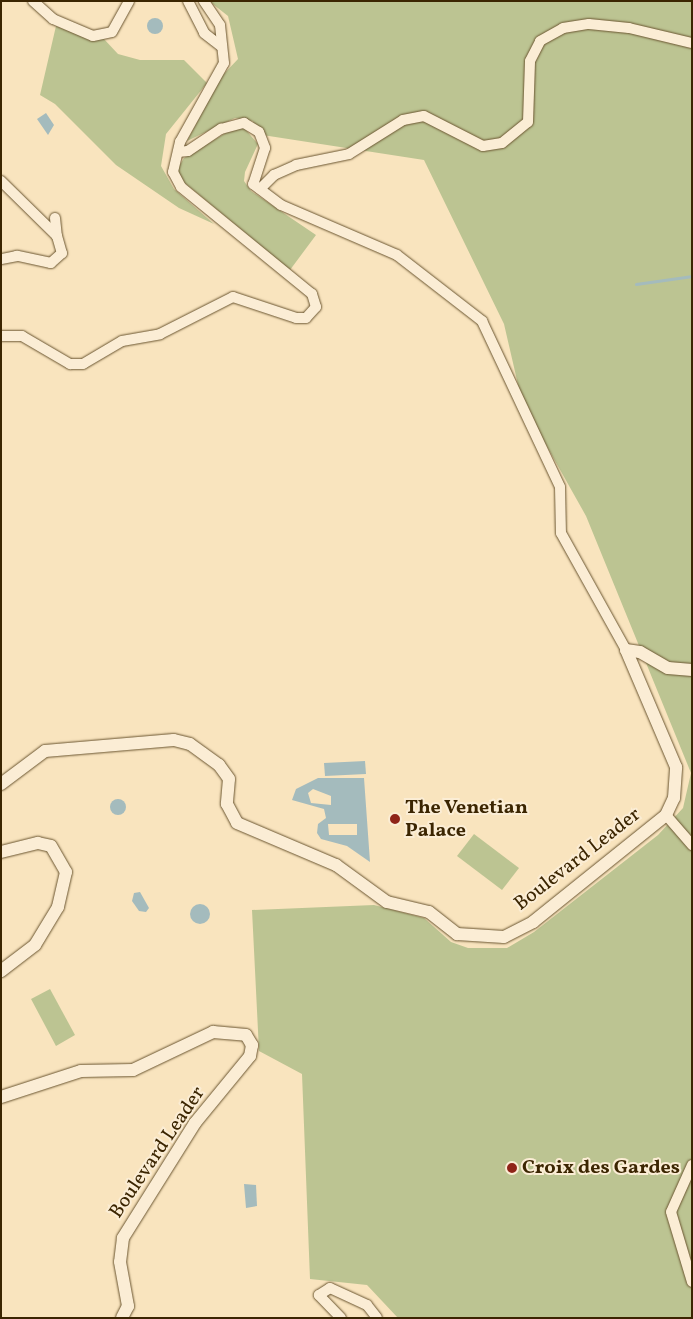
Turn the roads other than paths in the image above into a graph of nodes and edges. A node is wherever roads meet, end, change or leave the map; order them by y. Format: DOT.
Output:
graph roads {
  1 [pos="33,1"];
  2 [pos="128,1"];
  3 [pos="188,1"];
  4 [pos="204,1"];
  5 [pos="692,43"];
  6 [pos="222,47"];
  7 [pos="178,152"];
  8 [pos="1,181"];
  9 [pos="260,189"];
  10 [pos="55,218"];
  11 [pos="57,236"];
  12 [pos="1,259"];
  13 [pos="1,336"];
  14 [pos="626,650"];
  15 [pos="692,670"];
  16 [pos="1,784"];
  17 [pos="666,814"];
  18 [pos="692,845"];
  19 [pos="1,852"];
  20 [pos="1,971"];
  21 [pos="1,1097"];
  22 [pos="692,1165"];
  23 [pos="682,1254"];
  24 [pos="692,1262"];
  25 [pos="692,1282"];
  26 [pos="122,1318"];
  27 [pos="341,1318"];
  28 [pos="377,1318"];
  1 -- 2 [label="street"];
  3 -- 6 [label="street"];
  4 -- 6 [label="street"];
  5 -- 9 [label="street"];
  6 -- 7 [label="street"];
  7 -- 9 [label="street"];
  7 -- 13 [label="street"];
  8 -- 11 [label="street"];
  9 -- 14 [label="street"];
  10 -- 11 [label="street"];
  11 -- 12 [label="street"];
  14 -- 15 [label="street"];
  14 -- 17 [label="street, Boulevard Leader"];
  16 -- 17 [label="street, Boulevard Leader"];
  17 -- 18 [label="street"];
  19 -- 20 [label="street"];
  21 -- 26 [label="street, Boulevard Leader"];
  22 -- 23 [label="street"];
  23 -- 24 [label="street"];
  23 -- 25 [label="street"];
  27 -- 28 [label="street"];
}
